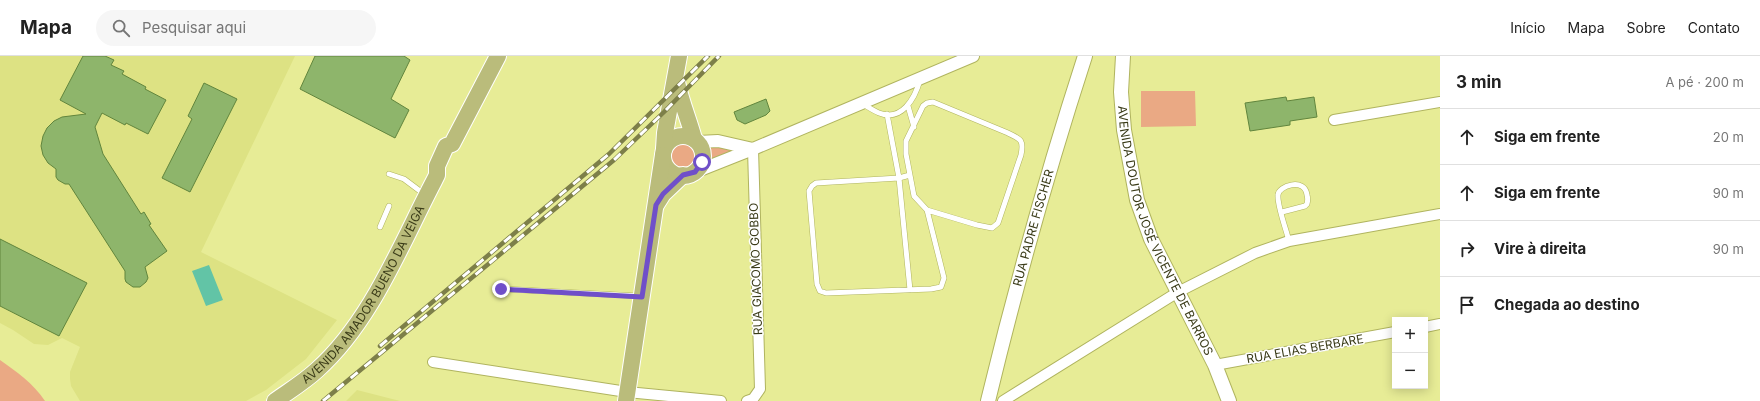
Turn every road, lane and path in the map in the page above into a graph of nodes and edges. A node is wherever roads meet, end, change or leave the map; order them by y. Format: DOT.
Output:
graph roads {
  1 [pos="498,56"];
  2 [pos="679,56"];
  3 [pos="973,56"];
  4 [pos="1085,56"];
  5 [pos="1123,56"];
  6 [pos="676,74"];
  7 [pos="921,78"];
  8 [pos="1440,102"];
  9 [pos="862,103"];
  10 [pos="908,106"];
  11 [pos="887,114"];
  12 [pos="1334,120"];
  13 [pos="914,127"];
  14 [pos="696,141"];
  15 [pos="753,149"];
  16 [pos="664,152"];
  17 [pos="389,174"];
  18 [pos="689,174"];
  19 [pos="910,175"];
  20 [pos="900,178"];
  21 [pos="427,196"];
  22 [pos="656,205"];
  23 [pos="389,206"];
  24 [pos="927,210"];
  25 [pos="1282,212"];
  26 [pos="1440,214"];
  27 [pos="380,227"];
  28 [pos="1289,240"];
  29 [pos="501,289"];
  30 [pos="910,290"];
  31 [pos="1178,292"];
  32 [pos="642,297"];
  33 [pos="1440,324"];
  34 [pos="1428,326"];
  35 [pos="1392,333"];
  36 [pos="433,362"];
  37 [pos="1215,365"];
  38 [pos="626,396"];
  39 [pos="275,401"];
  40 [pos="720,401"];
  41 [pos="747,401"];
  42 [pos="988,401"];
  43 [pos="1003,401"];
  44 [pos="1229,401"];
  1 -- 21 [label="main road, AVENIDA AMADOR BUENO DA VEIGA"];
  2 -- 6 [label="main road"];
  3 -- 7 [label="street"];
  4 -- 42 [label="main road, RUA PADRE FISCHER"];
  5 -- 31 [label="main road, AVENIDA DOUTOR JOSÉ VICENTE DE BARROS"];
  6 -- 14 [label="main road"];
  6 -- 16 [label="main road"];
  7 -- 9 [label="street"];
  7 -- 10 [label="lane"];
  8 -- 12 [label="street"];
  9 -- 11 [label="lane"];
  9 -- 15 [label="street"];
  10 -- 11 [label="lane"];
  10 -- 13 [label="lane"];
  11 -- 20 [label="lane"];
  13 -- 19 [label="lane"];
  13 -- 24 [label="lane"];
  14 -- 15 [label="street"];
  14 -- 16 [label="main road"];
  14 -- 18 [label="main road"];
  15 -- 18 [label="street"];
  15 -- 41 [label="street, RUA GIACOMO GOBBO"];
  16 -- 18 [label="main road"];
  16 -- 22 [label="main road"];
  17 -- 21 [label="lane"];
  18 -- 22 [label="main road"];
  19 -- 20 [label="lane"];
  19 -- 24 [label="lane"];
  20 -- 30 [label="lane"];
  20 -- 30 [label="lane"];
  21 -- 39 [label="main road, AVENIDA AMADOR BUENO DA VEIGA"];
  22 -- 32 [label="main road"];
  23 -- 27 [label="lane"];
  24 -- 30 [label="lane"];
  25 -- 25 [label="lane"];
  25 -- 28 [label="lane"];
  26 -- 28 [label="street"];
  28 -- 31 [label="street"];
  29 -- 32 [label="lane"];
  31 -- 37 [label="main road, AVENIDA DOUTOR JOSÉ VICENTE DE BARROS"];
  31 -- 43 [label="street"];
  32 -- 38 [label="main road"];
  33 -- 34 [label="street"];
  35 -- 37 [label="street, RUA ELIAS BERBARE"];
  36 -- 38 [label="street"];
  37 -- 44 [label="main road, AVENIDA DOUTOR JOSÉ VICENTE DE BARROS"];
  38 -- 40 [label="street"];
}
